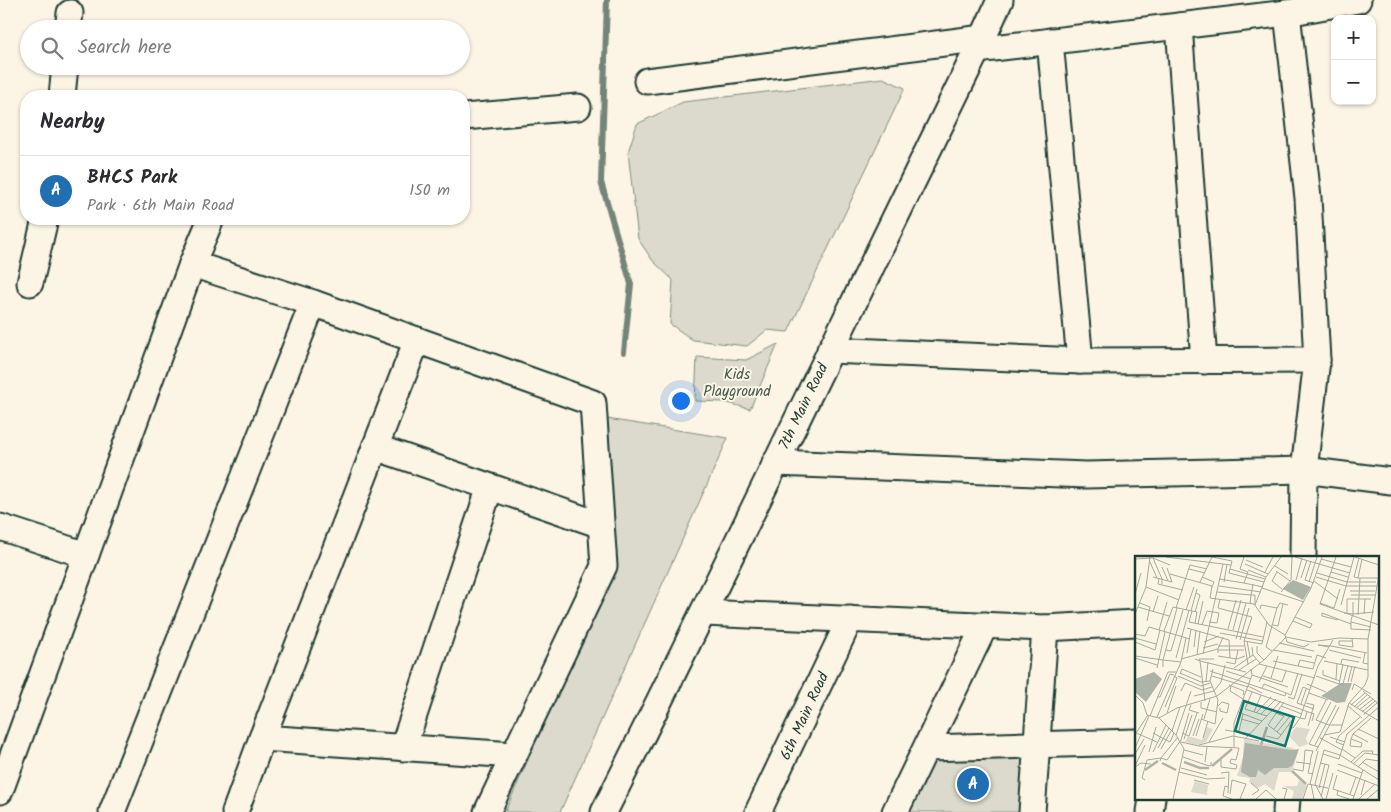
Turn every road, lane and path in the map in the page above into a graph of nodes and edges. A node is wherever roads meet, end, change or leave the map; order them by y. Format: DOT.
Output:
graph roads {
  1 [pos="1000,0"];
  2 [pos="1358,0"];
  3 [pos="1287,13"];
  4 [pos="1179,26"];
  5 [pos="1050,41"];
  6 [pos="980,44"];
  7 [pos="64,75"];
  8 [pos="647,81"];
  9 [pos="63,90"];
  10 [pos="578,107"];
  11 [pos="470,116"];
  12 [pos="44,225"];
  13 [pos="208,225"];
  14 [pos="192,264"];
  15 [pos="30,283"];
  16 [pos="313,303"];
  17 [pos="417,340"];
  18 [pos="830,350"];
  19 [pos="1317,360"];
  20 [pos="1080,361"];
  21 [pos="1204,361"];
  22 [pos="375,447"];
  23 [pos="775,463"];
  24 [pos="1304,470"];
  25 [pos="1391,481"];
  26 [pos="490,487"];
  27 [pos="601,525"];
  28 [pos="0,527"];
  29 [pos="86,555"];
  30 [pos="1302,556"];
  31 [pos="704,613"];
  32 [pos="850,619"];
  33 [pos="1135,623"];
  34 [pos="985,625"];
  35 [pos="1045,628"];
  36 [pos="262,738"];
  37 [pos="1135,742"];
  38 [pos="1037,745"];
  39 [pos="403,748"];
  40 [pos="927,748"];
  41 [pos="514,755"];
  42 [pos="0,791"];
  43 [pos="112,812"];
  44 [pos="235,812"];
  45 [pos="487,812"];
  46 [pos="604,812"];
  47 [pos="758,812"];
  48 [pos="895,812"];
  49 [pos="1032,812"];
  1 -- 6 [label="street, 7th Main Road"];
  2 -- 3 [label="street"];
  3 -- 4 [label="street"];
  3 -- 19 [label="street"];
  4 -- 5 [label="street"];
  4 -- 21 [label="street"];
  5 -- 6 [label="street"];
  5 -- 20 [label="street"];
  6 -- 8 [label="street"];
  6 -- 18 [label="street, 7th Main Road"];
  7 -- 9 [label="street"];
  10 -- 11 [label="street"];
  12 -- 15 [label="street"];
  13 -- 14 [label="street"];
  14 -- 16 [label="street"];
  14 -- 29 [label="street"];
  16 -- 17 [label="street"];
  16 -- 43 [label="street"];
  17 -- 22 [label="street"];
  17 -- 27 [label="street"];
  18 -- 20 [label="street"];
  18 -- 23 [label="street, 7th Main Road"];
  19 -- 21 [label="street"];
  19 -- 24 [label="street"];
  20 -- 21 [label="street"];
  22 -- 26 [label="street"];
  22 -- 36 [label="street"];
  23 -- 24 [label="street"];
  23 -- 31 [label="street, 7th Main Road"];
  24 -- 25 [label="street"];
  24 -- 30 [label="street"];
  26 -- 27 [label="street"];
  26 -- 39 [label="street"];
  27 -- 41 [label="street"];
  28 -- 29 [label="street"];
  29 -- 42 [label="street"];
  31 -- 32 [label="street"];
  31 -- 46 [label="street, 7th Main Road"];
  32 -- 34 [label="street"];
  32 -- 47 [label="street, 6th Main Road"];
  33 -- 35 [label="street"];
  34 -- 35 [label="street"];
  34 -- 40 [label="street"];
  35 -- 38 [label="street"];
  36 -- 39 [label="street"];
  36 -- 44 [label="street"];
  37 -- 38 [label="street"];
  38 -- 40 [label="street"];
  38 -- 49 [label="street"];
  39 -- 41 [label="street"];
  40 -- 48 [label="street"];
  41 -- 45 [label="street"];
}
